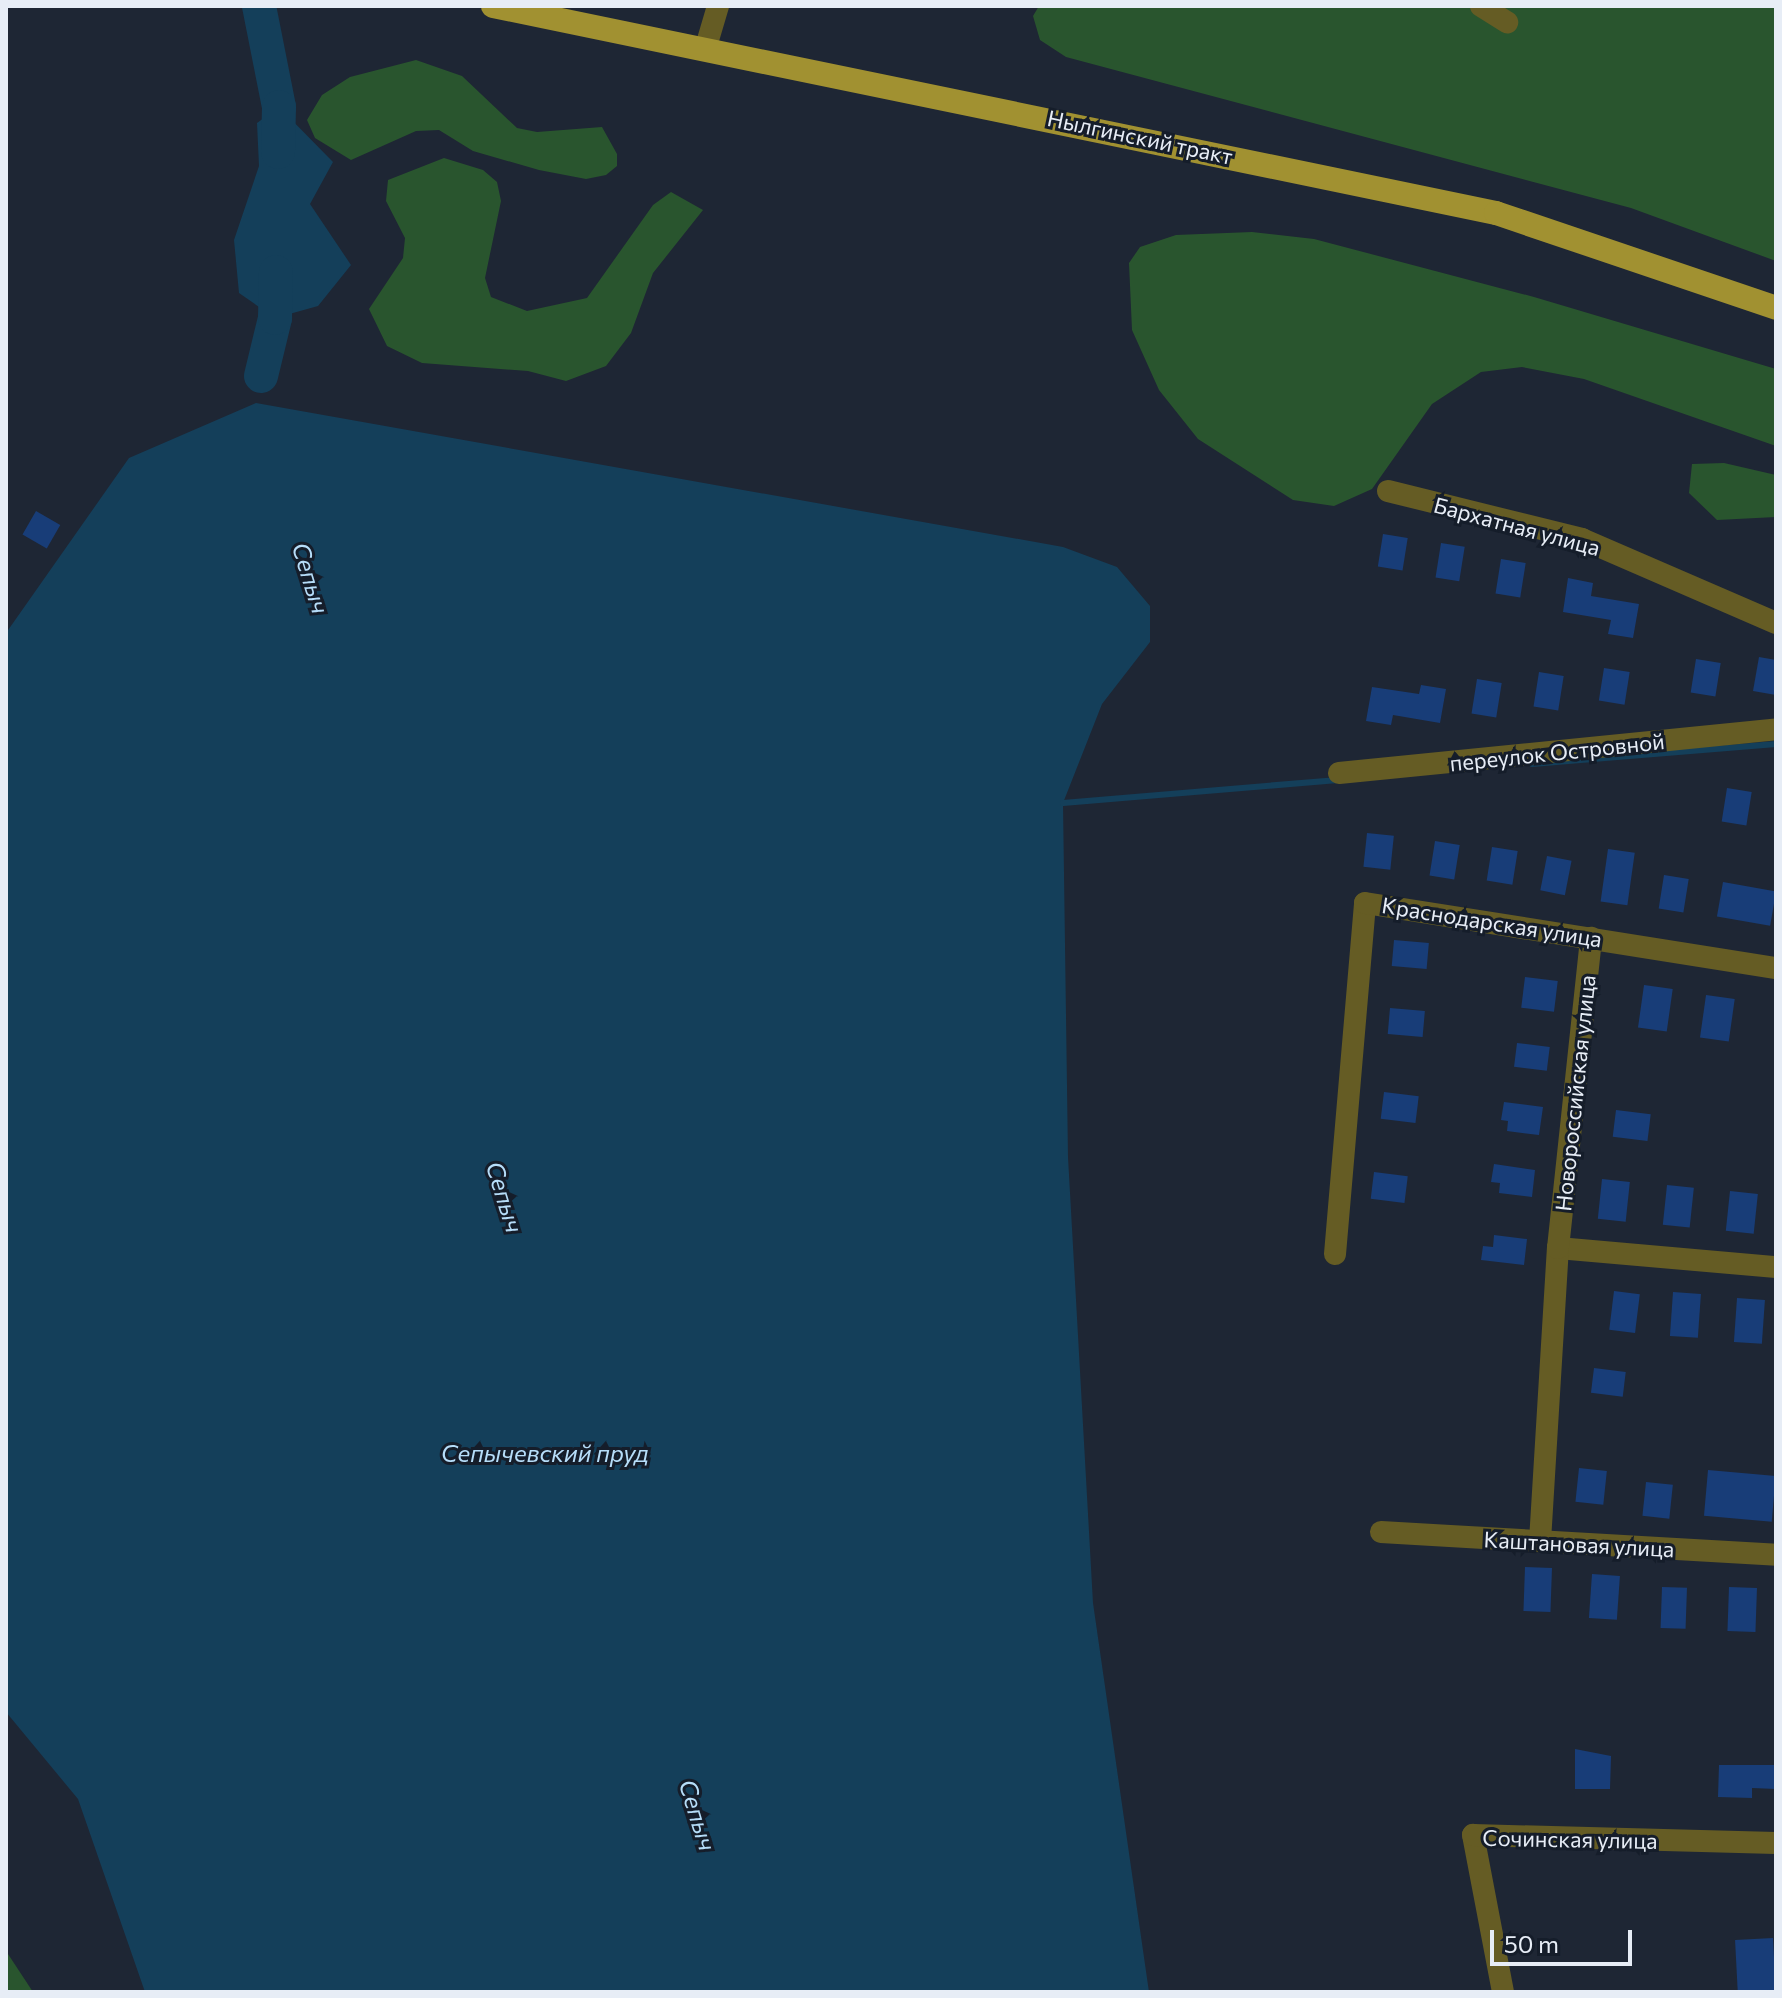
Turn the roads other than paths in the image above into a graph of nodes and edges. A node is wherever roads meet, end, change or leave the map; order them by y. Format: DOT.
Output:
graph roads {
  1 [pos="493,6"];
  2 [pos="718,6"];
  3 [pos="1481,6"];
  4 [pos="1507,22"];
  5 [pos="705,50"];
  6 [pos="1776,308"];
  7 [pos="1388,491"];
  8 [pos="1776,623"];
  9 [pos="1776,729"];
  10 [pos="1339,773"];
  11 [pos="1591,938"];
  12 [pos="1776,968"];
  13 [pos="1558,1248"];
  14 [pos="1335,1254"];
  15 [pos="1776,1267"];
  16 [pos="1381,1532"];
  17 [pos="1540,1541"];
  18 [pos="1776,1555"];
  19 [pos="1776,1843"];
  20 [pos="1503,1992"];
  1 -- 5 [label="main road, Нылгинский тракт"];
  2 -- 5 [label="street"];
  3 -- 4 [label="street"];
  5 -- 6 [label="main road, Нылгинский тракт"];
  7 -- 8 [label="street, Бархатная улица"];
  9 -- 10 [label="street, переулок Островной"];
  11 -- 12 [label="street, Краснодарская улица"];
  11 -- 13 [label="street, Новороссийская улица"];
  11 -- 14 [label="street, Краснодарская улица"];
  13 -- 15 [label="street"];
  13 -- 17 [label="street, Новороссийская улица"];
  16 -- 17 [label="street, Каштановая улица"];
  17 -- 18 [label="street, Каштановая улица"];
  19 -- 20 [label="street, Сочинская улица"];
}
